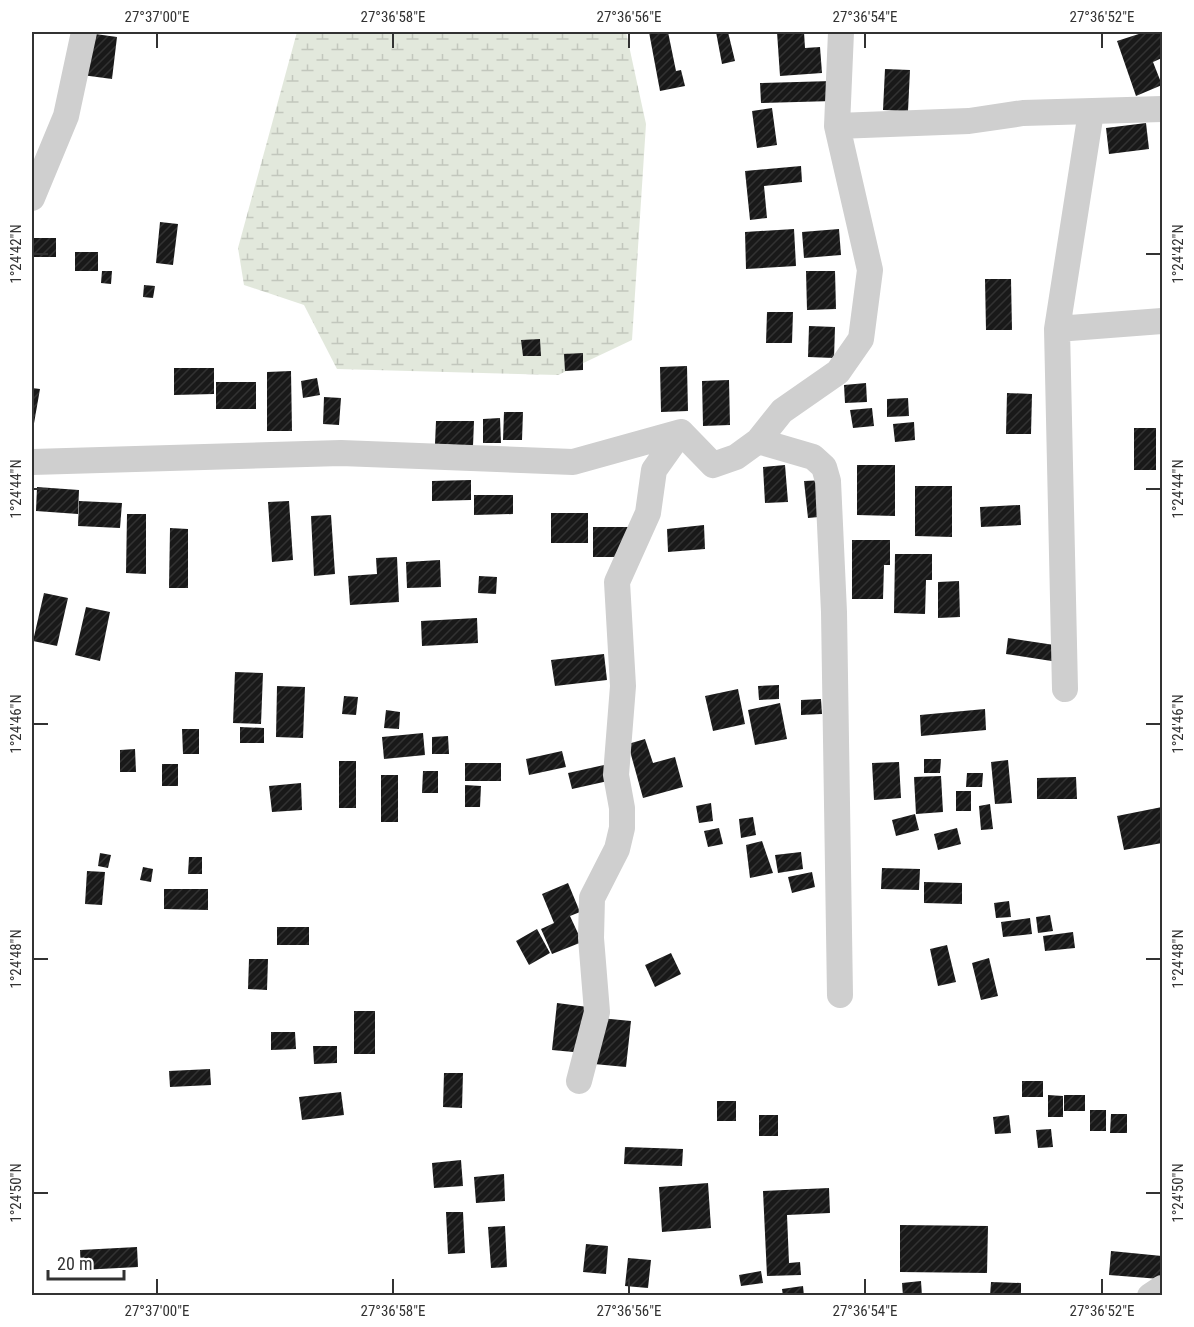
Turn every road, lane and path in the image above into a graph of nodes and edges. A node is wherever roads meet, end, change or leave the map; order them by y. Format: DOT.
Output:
graph roads {
  1 [pos="84,32"];
  2 [pos="841,32"];
  3 [pos="1162,109"];
  4 [pos="1091,112"];
  5 [pos="837,126"];
  6 [pos="32,198"];
  7 [pos="1162,321"];
  8 [pos="1057,329"];
  9 [pos="681,432"];
  10 [pos="758,441"];
  11 [pos="32,462"];
  12 [pos="1065,688"];
  13 [pos="840,995"];
  14 [pos="579,1081"];
  15 [pos="1162,1288"];
  16 [pos="1150,1296"];
  1 -- 6 [label="street"];
  2 -- 5 [label="street"];
  3 -- 4 [label="street"];
  4 -- 5 [label="street"];
  4 -- 8 [label="street"];
  5 -- 10 [label="street"];
  7 -- 8 [label="street"];
  8 -- 12 [label="street"];
  9 -- 10 [label="street"];
  9 -- 11 [label="street"];
  9 -- 14 [label="street"];
  10 -- 13 [label="street"];
  15 -- 16 [label="street"];
}
